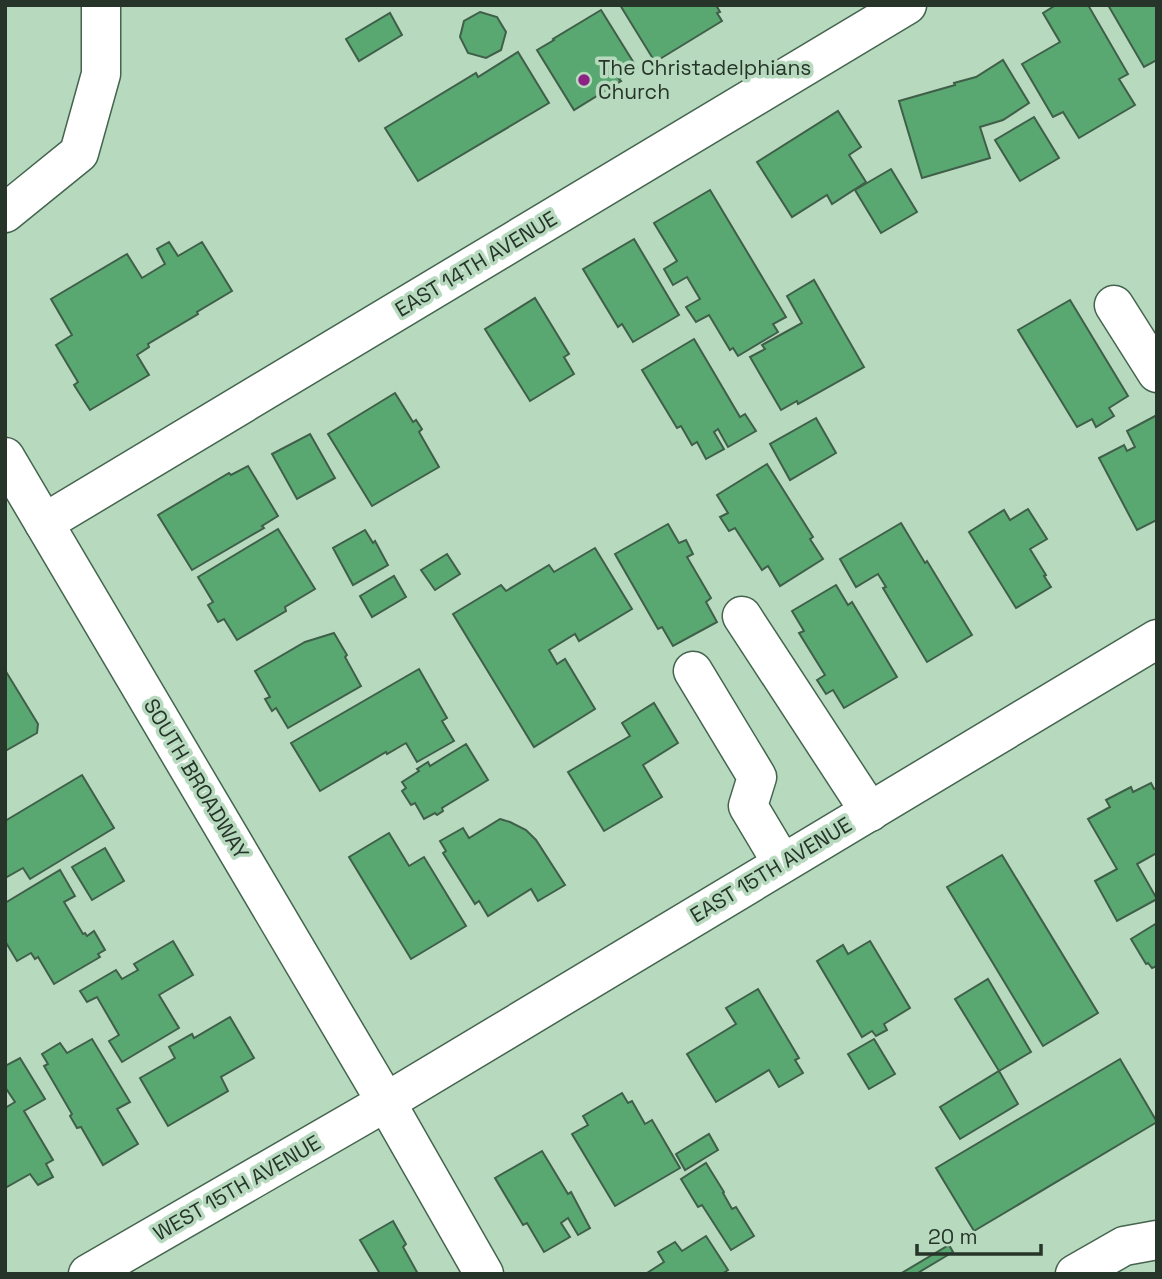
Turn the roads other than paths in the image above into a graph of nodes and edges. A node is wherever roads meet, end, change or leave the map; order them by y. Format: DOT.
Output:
graph roads {
  1 [pos="101,5"];
  2 [pos="907,5"];
  3 [pos="5,213"];
  4 [pos="1114,305"];
  5 [pos="1157,373"];
  6 [pos="5,457"];
  7 [pos="44,523"];
  8 [pos="742,616"];
  9 [pos="1157,639"];
  10 [pos="693,671"];
  11 [pos="870,812"];
  12 [pos="782,863"];
  13 [pos="386,1102"];
  14 [pos="1157,1240"];
  15 [pos="134,1263"];
  16 [pos="88,1274"];
  17 [pos="484,1274"];
  18 [pos="1076,1274"];
  1 -- 3 [label="street"];
  2 -- 7 [label="street, EAST 14TH AVENUE"];
  4 -- 5 [label="street"];
  6 -- 7 [label="street, SOUTH BROADWAY"];
  7 -- 13 [label="street, SOUTH BROADWAY"];
  8 -- 11 [label="street"];
  9 -- 11 [label="street, EAST 15TH AVENUE"];
  10 -- 12 [label="street"];
  11 -- 12 [label="street, EAST 15TH AVENUE"];
  12 -- 13 [label="street, EAST 15TH AVENUE"];
  13 -- 15 [label="street, WEST 15TH AVENUE"];
  13 -- 17 [label="street, SOUTH BROADWAY"];
  14 -- 18 [label="street"];
  15 -- 16 [label="street, WEST 15TH AVENUE"];
}
